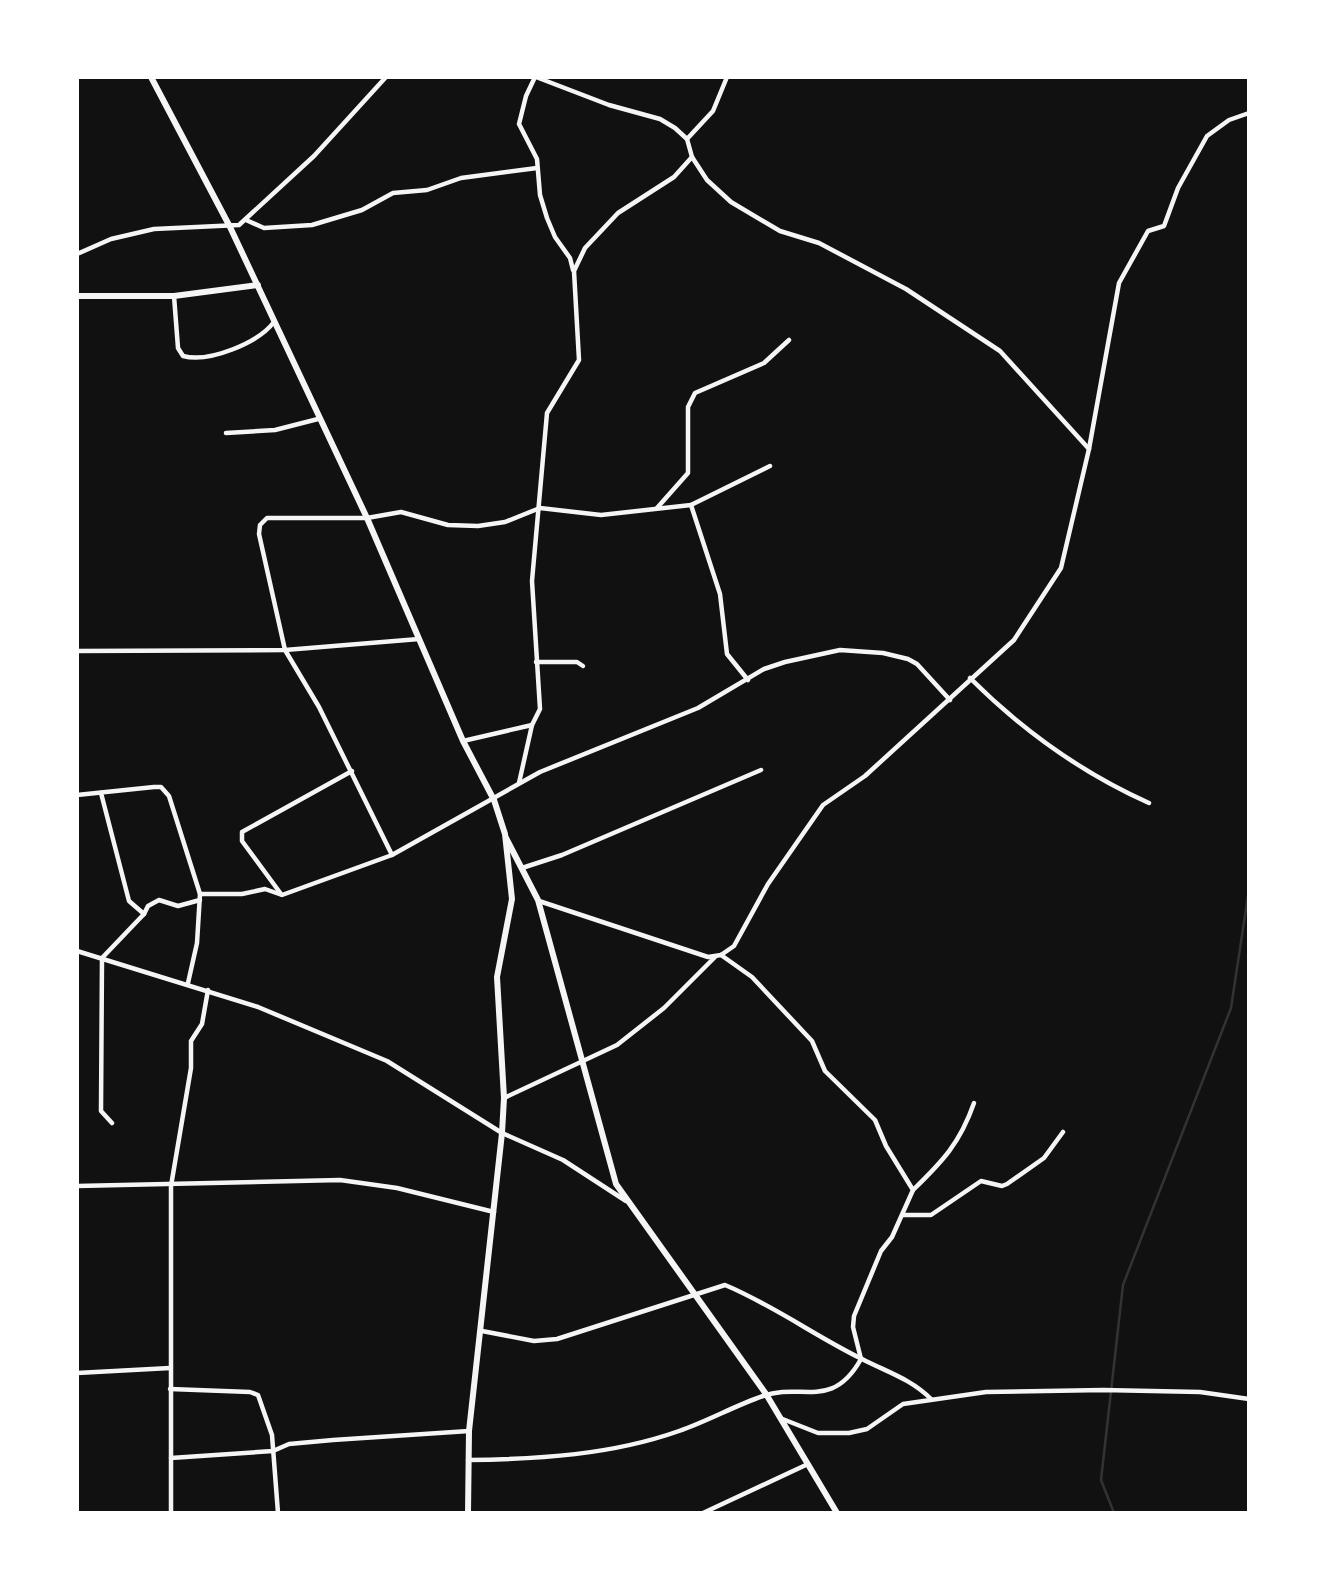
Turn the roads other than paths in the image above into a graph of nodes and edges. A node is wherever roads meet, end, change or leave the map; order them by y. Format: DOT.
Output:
graph roads {
  1 [pos="151,77"];
  2 [pos="386,77"];
  3 [pos="536,77"];
  4 [pos="727,77"];
  5 [pos="1249,113"];
  6 [pos="687,139"];
  7 [pos="692,157"];
  8 [pos="537,168"];
  9 [pos="246,220"];
  10 [pos="230,227"];
  11 [pos="77,254"];
  12 [pos="573,271"];
  13 [pos="258,285"];
  14 [pos="77,296"];
  15 [pos="174,296"];
  16 [pos="274,323"];
  17 [pos="789,340"];
  18 [pos="318,419"];
  19 [pos="226,433"];
  20 [pos="1089,449"];
  21 [pos="770,466"];
  22 [pos="691,505"];
  23 [pos="540,508"];
  24 [pos="656,509"];
  25 [pos="367,518"];
  26 [pos="419,639"];
  27 [pos="285,650"];
  28 [pos="77,651"];
  29 [pos="536,662"];
  30 [pos="583,666"];
  31 [pos="970,678"];
  32 [pos="748,680"];
  33 [pos="950,700"];
  34 [pos="532,725"];
  35 [pos="463,741"];
  36 [pos="761,770"];
  37 [pos="352,771"];
  38 [pos="519,783"];
  39 [pos="102,793"];
  40 [pos="77,795"];
  41 [pos="494,800"];
  42 [pos="1149,803"];
  43 [pos="505,834"];
  44 [pos="392,855"];
  45 [pos="522,868"];
  46 [pos="282,895"];
  47 [pos="200,897"];
  48 [pos="538,900"];
  49 [pos="144,914"];
  50 [pos="77,951"];
  51 [pos="718,956"];
  52 [pos="102,958"];
  53 [pos="188,983"];
  54 [pos="208,990"];
  55 [pos="580,1059"];
  56 [pos="504,1098"];
  57 [pos="974,1103"];
  58 [pos="112,1124"];
  59 [pos="1063,1132"];
  60 [pos="502,1133"];
  61 [pos="77,1186"];
  62 [pos="171,1186"];
  63 [pos="913,1190"];
  64 [pos="626,1201"];
  65 [pos="495,1212"];
  66 [pos="903,1215"];
  67 [pos="692,1294"];
  68 [pos="482,1331"];
  69 [pos="861,1359"];
  70 [pos="170,1368"];
  71 [pos="77,1373"];
  72 [pos="170,1390"];
  73 [pos="766,1394"];
  74 [pos="931,1399"];
  75 [pos="1249,1399"];
  76 [pos="780,1418"];
  77 [pos="469,1431"];
  78 [pos="273,1451"];
  79 [pos="171,1458"];
  80 [pos="467,1461"];
  81 [pos="808,1464"];
  82 [pos="171,1513"];
  83 [pos="278,1513"];
  84 [pos="468,1513"];
  85 [pos="703,1513"];
  86 [pos="837,1513"];
  1 -- 10 [label="street"];
  2 -- 9 [label="street"];
  3 -- 6 [label="street"];
  3 -- 8 [label="street"];
  4 -- 6 [label="street"];
  5 -- 20 [label="street"];
  6 -- 7 [label="street"];
  7 -- 12 [label="street"];
  7 -- 20 [label="street"];
  8 -- 9 [label="street"];
  8 -- 12 [label="street"];
  9 -- 10 [label="street"];
  10 -- 11 [label="street"];
  10 -- 13 [label="street"];
  12 -- 23 [label="street"];
  13 -- 15 [label="street"];
  13 -- 16 [label="street"];
  14 -- 15 [label="street"];
  15 -- 16 [label="street"];
  16 -- 18 [label="street"];
  17 -- 24 [label="street"];
  18 -- 19 [label="street"];
  18 -- 25 [label="street"];
  20 -- 31 [label="street"];
  21 -- 22 [label="street"];
  22 -- 24 [label="street"];
  22 -- 32 [label="street"];
  23 -- 24 [label="street"];
  23 -- 25 [label="street"];
  23 -- 29 [label="street"];
  25 -- 26 [label="street"];
  25 -- 27 [label="street"];
  26 -- 27 [label="street"];
  26 -- 35 [label="street"];
  27 -- 28 [label="street"];
  27 -- 37 [label="street"];
  29 -- 30 [label="street"];
  29 -- 34 [label="street"];
  31 -- 33 [label="street"];
  31 -- 42 [label="street"];
  32 -- 33 [label="street"];
  32 -- 38 [label="street"];
  33 -- 51 [label="street"];
  34 -- 35 [label="street"];
  34 -- 38 [label="street"];
  35 -- 41 [label="street"];
  36 -- 45 [label="street"];
  37 -- 44 [label="street"];
  37 -- 46 [label="street"];
  38 -- 41 [label="street"];
  39 -- 40 [label="street"];
  39 -- 47 [label="street"];
  39 -- 49 [label="street"];
  41 -- 43 [label="street"];
  41 -- 44 [label="street"];
  43 -- 45 [label="street"];
  43 -- 56 [label="street"];
  44 -- 46 [label="street"];
  45 -- 48 [label="street"];
  46 -- 47 [label="street"];
  47 -- 49 [label="street"];
  47 -- 53 [label="street"];
  48 -- 51 [label="street"];
  48 -- 55 [label="street"];
  49 -- 52 [label="street"];
  50 -- 52 [label="street"];
  51 -- 55 [label="street"];
  51 -- 63 [label="street"];
  52 -- 53 [label="street"];
  52 -- 58 [label="street"];
  53 -- 54 [label="street"];
  54 -- 60 [label="street"];
  54 -- 62 [label="street"];
  55 -- 56 [label="street"];
  55 -- 64 [label="street"];
  56 -- 60 [label="street"];
  57 -- 63 [label="street"];
  59 -- 66 [label="street"];
  60 -- 64 [label="street"];
  60 -- 65 [label="street"];
  61 -- 62 [label="street"];
  62 -- 65 [label="street"];
  62 -- 70 [label="street"];
  63 -- 66 [label="street"];
  64 -- 67 [label="street"];
  65 -- 68 [label="street"];
  66 -- 69 [label="street"];
  67 -- 68 [label="street"];
  67 -- 69 [label="street"];
  67 -- 73 [label="street"];
  68 -- 77 [label="street"];
  69 -- 73 [label="street"];
  69 -- 74 [label="street"];
  70 -- 71 [label="street"];
  70 -- 72 [label="street"];
  72 -- 78 [label="street"];
  72 -- 79 [label="street"];
  73 -- 76 [label="street"];
  73 -- 80 [label="street"];
  74 -- 75 [label="street"];
  74 -- 76 [label="street"];
  76 -- 81 [label="street"];
  77 -- 78 [label="street"];
  77 -- 80 [label="street"];
  78 -- 79 [label="street"];
  78 -- 83 [label="street"];
  79 -- 82 [label="street"];
  80 -- 84 [label="street"];
  81 -- 85 [label="street"];
  81 -- 86 [label="street"];
}
